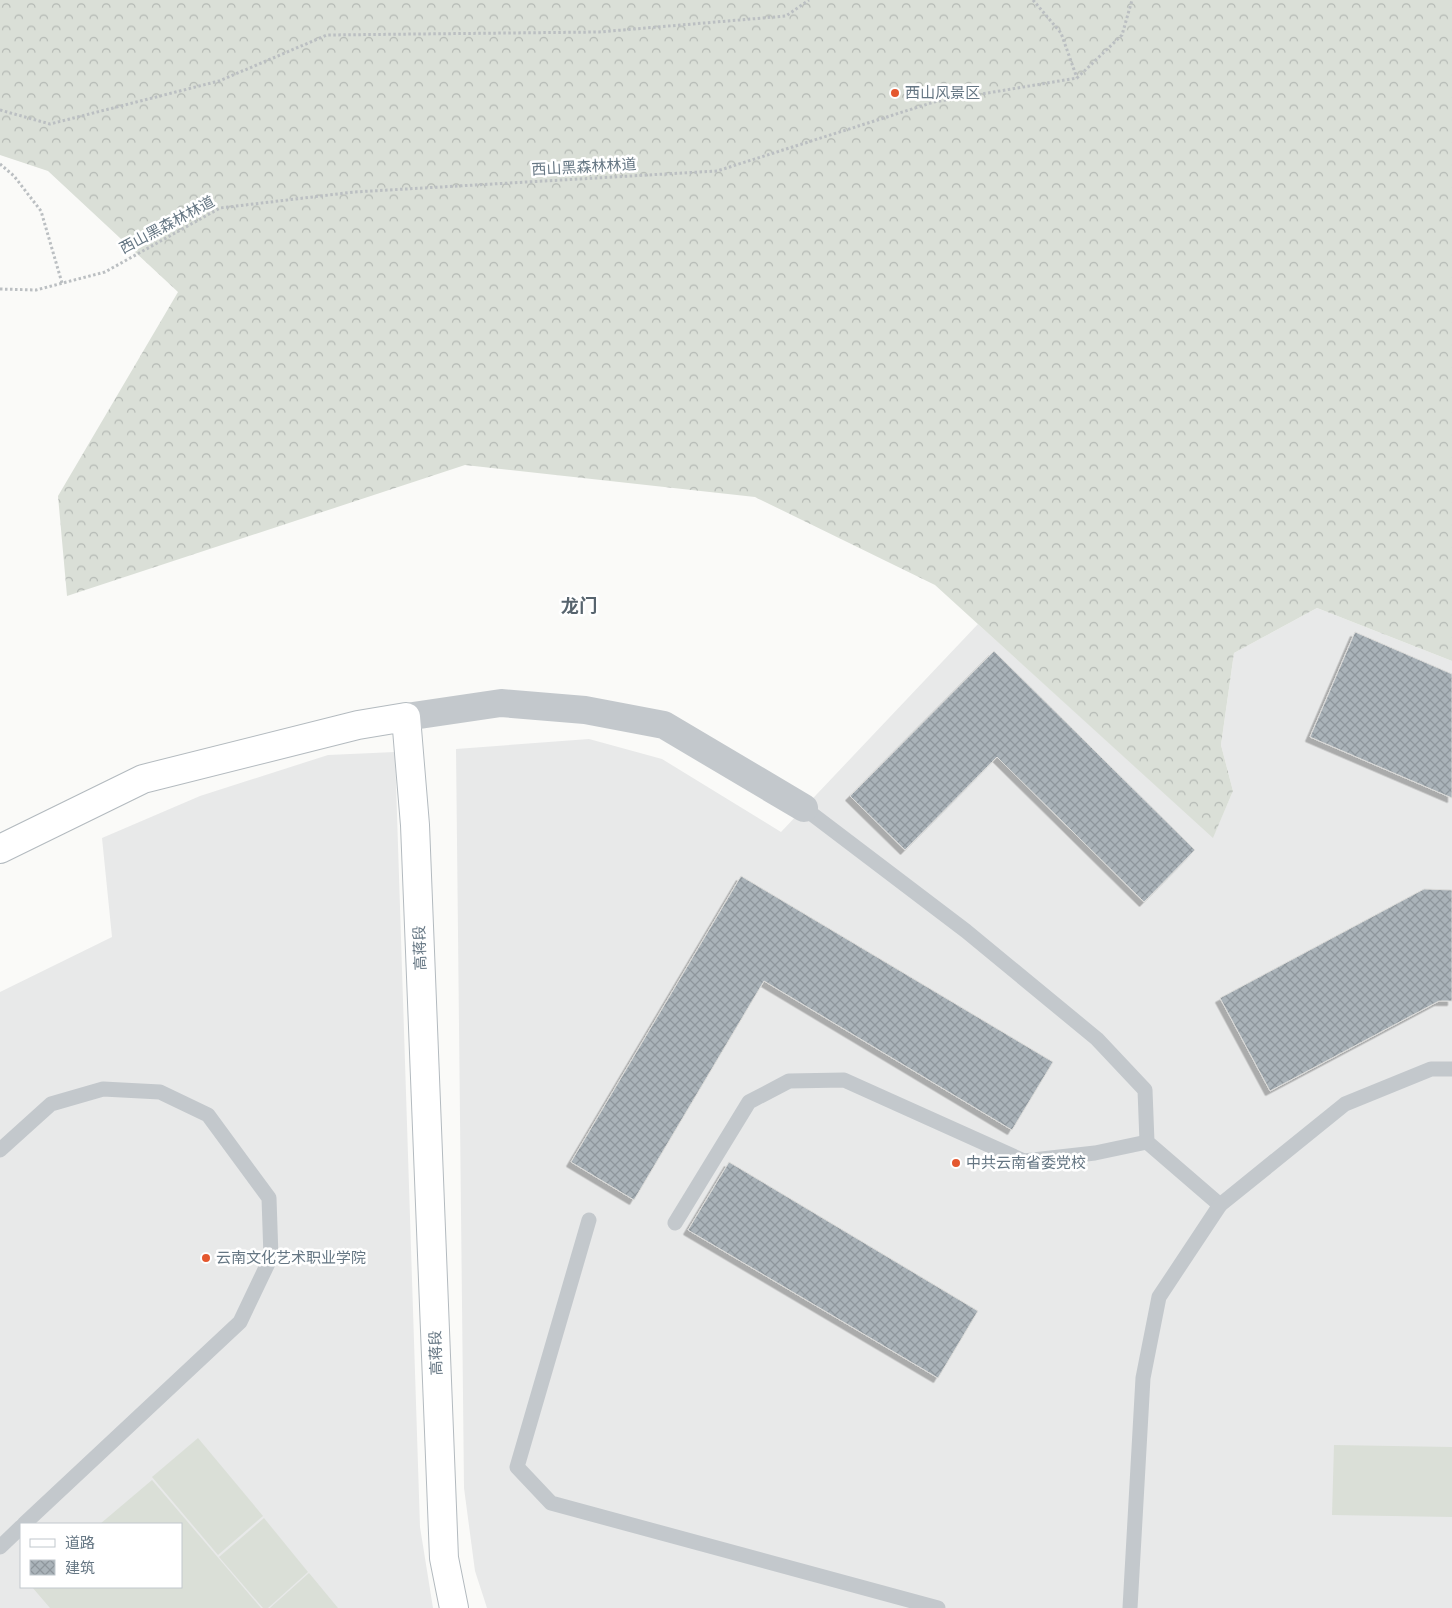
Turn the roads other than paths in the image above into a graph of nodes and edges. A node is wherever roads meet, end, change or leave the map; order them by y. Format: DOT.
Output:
graph roads {
  1 [pos="406,717"];
  2 [pos="804,808"];
  3 [pos="0,849"];
  4 [pos="1452,1069"];
  5 [pos="1147,1142"];
  6 [pos="0,1150"];
  7 [pos="1220,1205"];
  8 [pos="589,1220"];
  9 [pos="675,1223"];
  10 [pos="25,1523"];
  11 [pos="20,1528"];
  12 [pos="0,1547"];
  13 [pos="454,1608"];
  14 [pos="938,1608"];
  15 [pos="1130,1608"];
  1 -- 2 [label="street"];
  1 -- 3 [label="main road"];
  1 -- 13 [label="main road, 高蒋段"];
  2 -- 5 [label="lane"];
  4 -- 7 [label="lane"];
  5 -- 7 [label="lane"];
  5 -- 9 [label="lane"];
  6 -- 10 [label="lane"];
  7 -- 15 [label="lane"];
  8 -- 14 [label="lane"];
  11 -- 12 [label="lane"];
}
